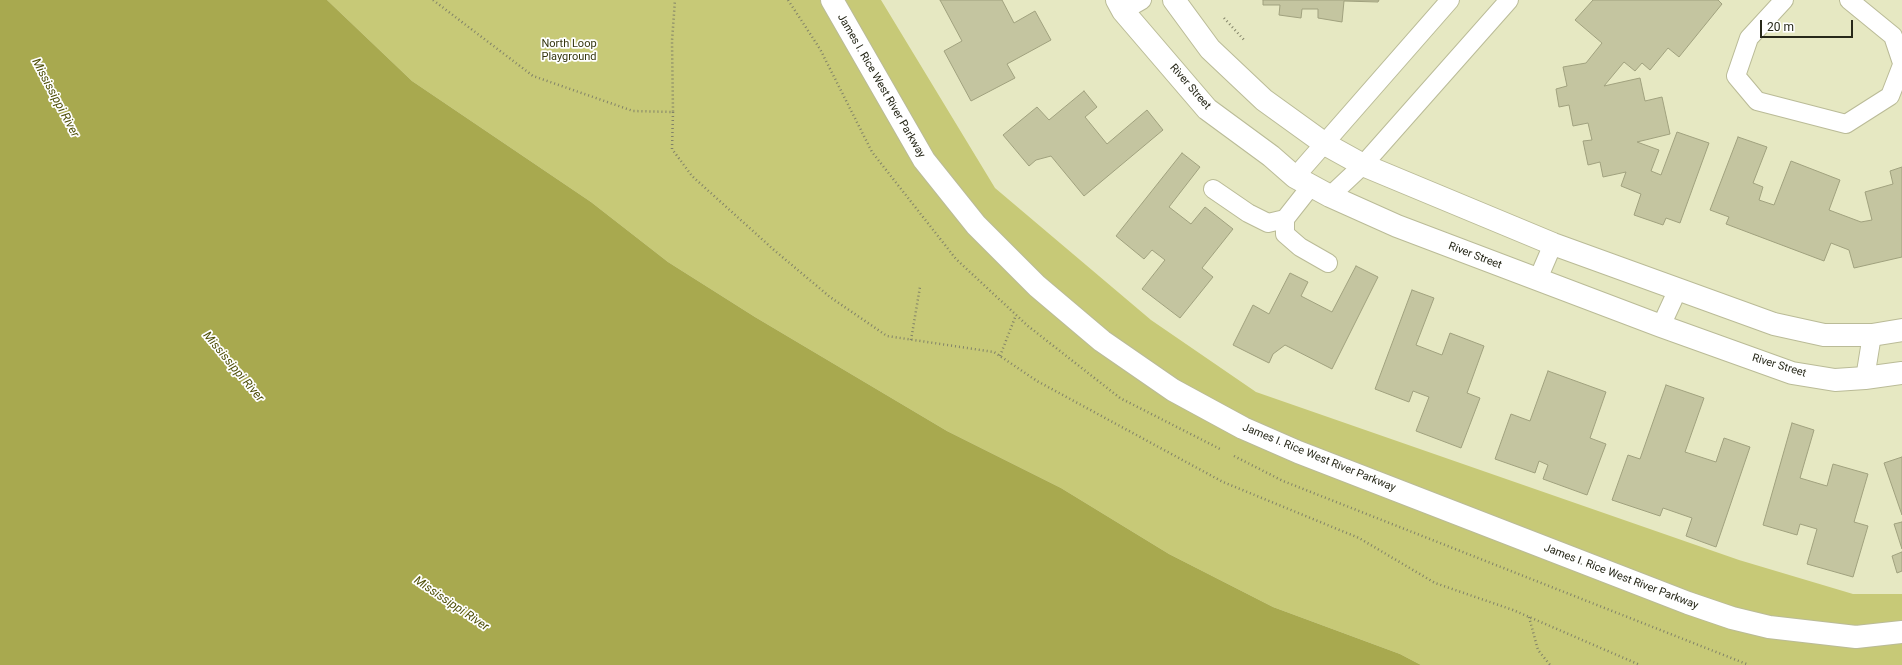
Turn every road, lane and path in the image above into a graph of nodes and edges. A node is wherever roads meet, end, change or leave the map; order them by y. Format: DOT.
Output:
graph roads {
  1 [pos="433,0"];
  2 [pos="675,0"];
  3 [pos="832,0"];
  4 [pos="1142,0"];
  5 [pos="1174,0"];
  6 [pos="1450,0"];
  7 [pos="1509,0"];
  8 [pos="1784,0"];
  9 [pos="1849,0"];
  10 [pos="1120,5"];
  11 [pos="1222,16"];
  12 [pos="1247,44"];
  13 [pos="1902,64"];
  14 [pos="673,112"];
  15 [pos="1325,144"];
  16 [pos="1363,166"];
  17 [pos="1303,181"];
  18 [pos="1213,189"];
  19 [pos="1330,196"];
  20 [pos="1285,219"];
  21 [pos="1552,244"];
  22 [pos="1328,263"];
  23 [pos="1538,279"];
  24 [pos="920,287"];
  25 [pos="1678,289"];
  26 [pos="1016,315"];
  27 [pos="1661,326"];
  28 [pos="1902,330"];
  29 [pos="1872,335"];
  30 [pos="912,340"];
  31 [pos="1000,356"];
  32 [pos="1902,373"];
  33 [pos="1865,378"];
  34 [pos="1529,617"];
  35 [pos="1902,632"];
  36 [pos="1550,665"];
  37 [pos="1640,665"];
  1 -- 14 [label="path"];
  2 -- 14 [label="path"];
  3 -- 35 [label="street, James I. Rice West River Parkway"];
  4 -- 10 [label="lane"];
  5 -- 15 [label="street"];
  6 -- 15 [label="lane"];
  7 -- 16 [label="lane"];
  8 -- 13 [label="lane"];
  9 -- 13 [label="lane"];
  10 -- 17 [label="street, River Street"];
  11 -- 12 [label="path"];
  14 -- 30 [label="path"];
  15 -- 16 [label="street"];
  15 -- 17 [label="lane"];
  16 -- 19 [label="lane"];
  16 -- 21 [label="street"];
  17 -- 19 [label="street, River Street"];
  17 -- 20 [label="lane"];
  18 -- 20 [label="lane"];
  19 -- 23 [label="street, River Street"];
  20 -- 22 [label="lane"];
  21 -- 23 [label="lane"];
  21 -- 25 [label="street"];
  23 -- 27 [label="street, River Street"];
  24 -- 30 [label="path"];
  25 -- 27 [label="lane"];
  25 -- 29 [label="street"];
  26 -- 31 [label="path"];
  27 -- 33 [label="street, River Street"];
  28 -- 29 [label="street"];
  29 -- 33 [label="lane"];
  30 -- 31 [label="path"];
  31 -- 34 [label="path"];
  32 -- 33 [label="street, River Street"];
  34 -- 36 [label="path"];
  34 -- 37 [label="path"];
}
